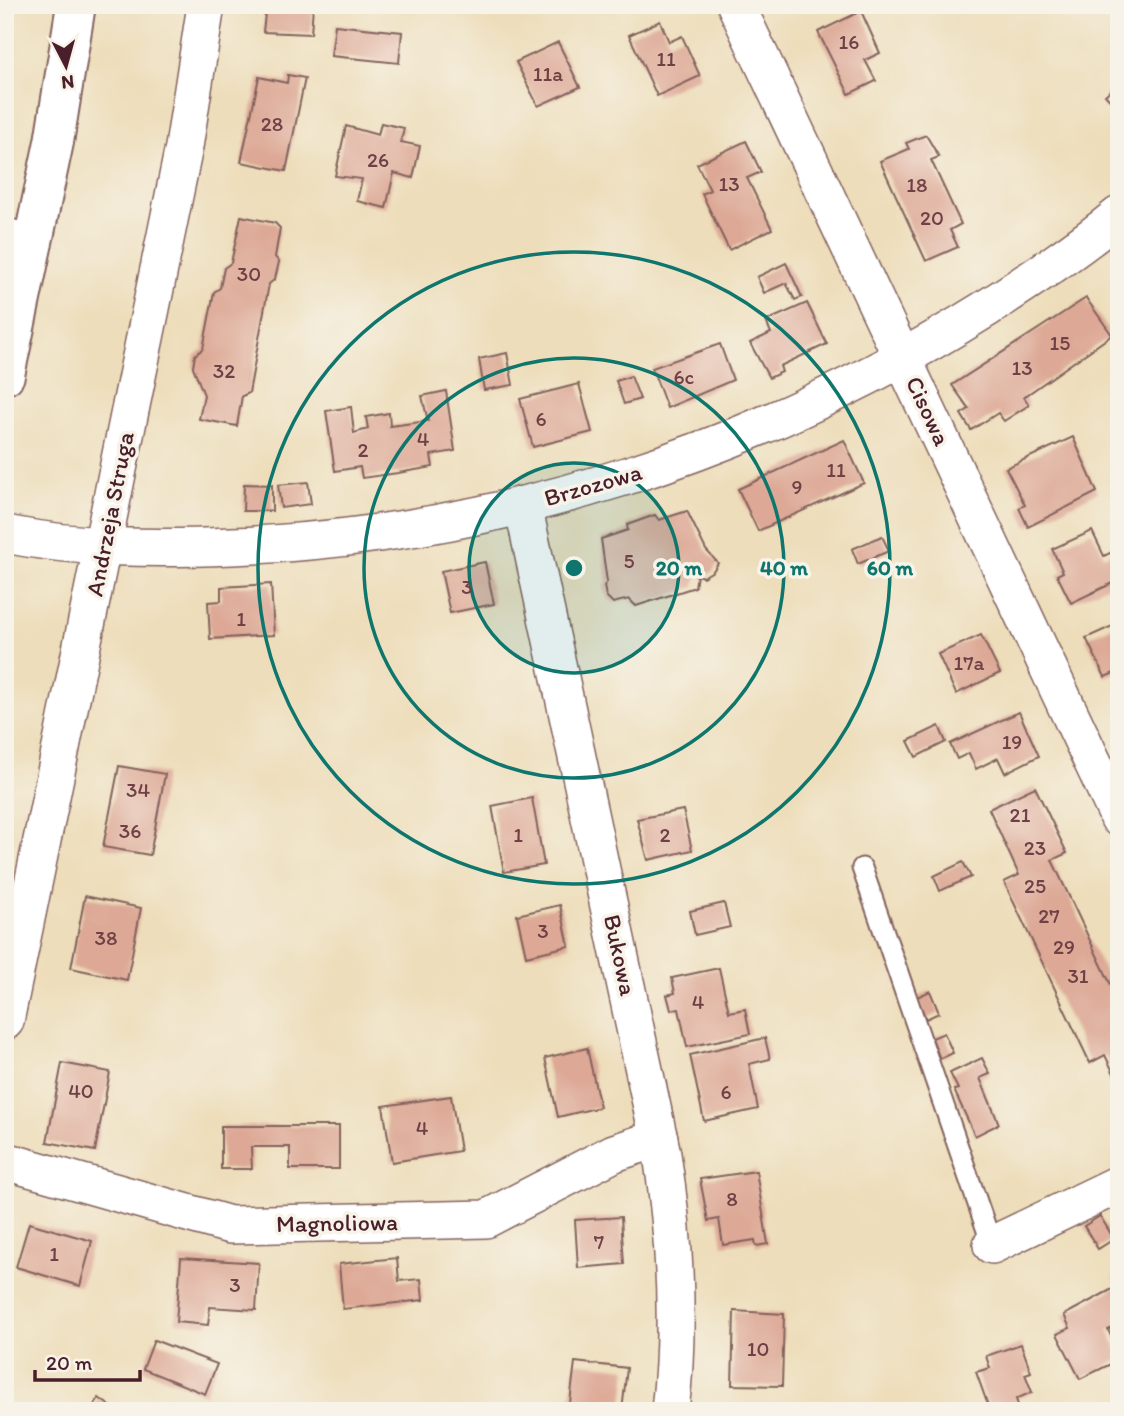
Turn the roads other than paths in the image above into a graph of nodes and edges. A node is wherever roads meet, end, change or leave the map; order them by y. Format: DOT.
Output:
graph roads {
  1 [pos="76,5"];
  2 [pos="206,5"];
  3 [pos="736,5"];
  4 [pos="1119,215"];
  5 [pos="19,240"];
  6 [pos="903,357"];
  7 [pos="5,374"];
  8 [pos="523,505"];
  9 [pos="5,534"];
  10 [pos="104,545"];
  11 [pos="1119,818"];
  12 [pos="862,868"];
  13 [pos="5,1021"];
  14 [pos="659,1138"];
  15 [pos="5,1161"];
  16 [pos="1119,1184"];
  17 [pos="992,1245"];
  18 [pos="670,1411"];
  1 -- 5 [label="main road"];
  2 -- 10 [label="street, Andrzeja Struga"];
  3 -- 6 [label="street, Cisowa"];
  4 -- 6 [label="street, Brzozowa"];
  5 -- 7 [label="main road"];
  6 -- 8 [label="street, Brzozowa"];
  6 -- 11 [label="street, Cisowa"];
  8 -- 10 [label="street, Brzozowa"];
  8 -- 14 [label="street, Bukowa"];
  9 -- 10 [label="street, Brzozowa"];
  10 -- 13 [label="street, Andrzeja Struga"];
  12 -- 17 [label="lane"];
  14 -- 15 [label="street, Magnoliowa"];
  14 -- 18 [label="street, Bukowa"];
  16 -- 17 [label="street"];
}
